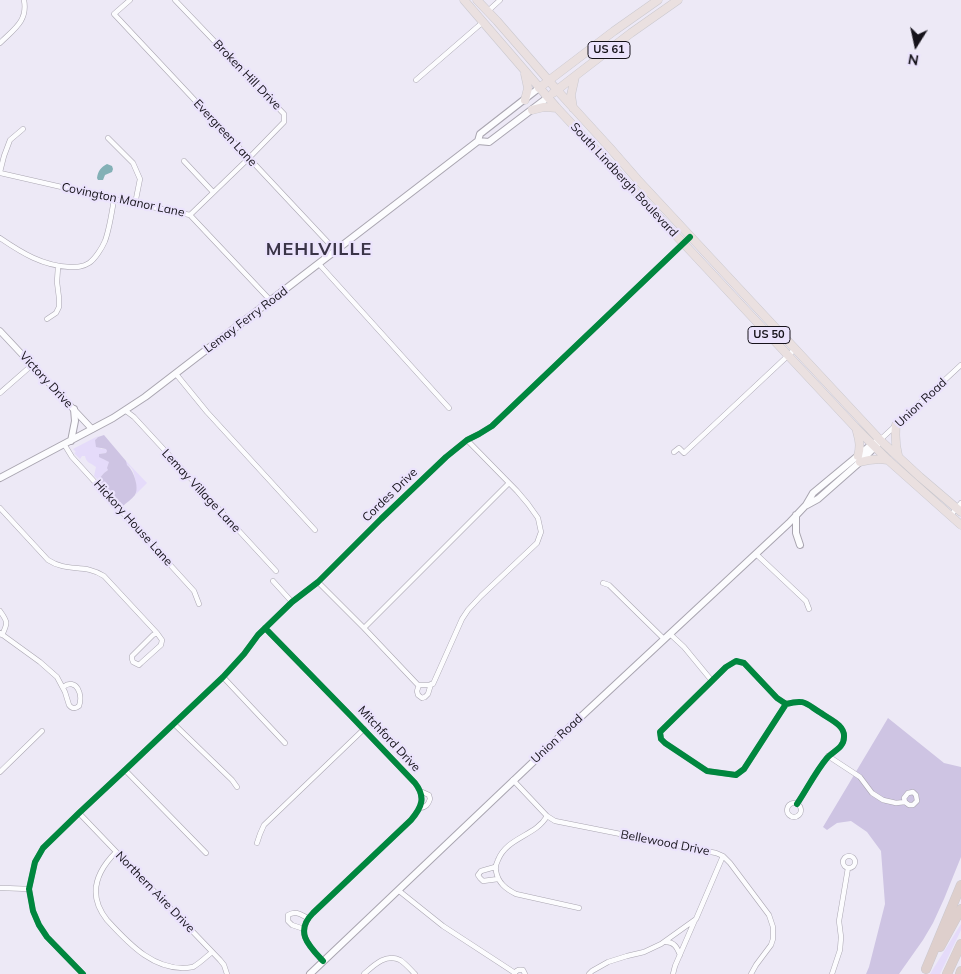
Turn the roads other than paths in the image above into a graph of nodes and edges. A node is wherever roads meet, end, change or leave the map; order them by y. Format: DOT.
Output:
graph roads {
  1 [pos="24,0"];
  2 [pos="130,0"];
  3 [pos="175,0"];
  4 [pos="464,0"];
  5 [pos="476,0"];
  6 [pos="500,0"];
  7 [pos="658,0"];
  8 [pos="678,0"];
  9 [pos="488,11"];
  10 [pos="483,22"];
  11 [pos="0,42"];
  12 [pos="539,69"];
  13 [pos="564,70"];
  14 [pos="525,72"];
  15 [pos="574,77"];
  16 [pos="416,80"];
  17 [pos="549,81"];
  18 [pos="539,88"];
  19 [pos="557,90"];
  20 [pos="547,98"];
  21 [pos="525,100"];
  22 [pos="556,108"];
  23 [pos="573,108"];
  24 [pos="532,110"];
  25 [pos="23,128"];
  26 [pos="108,138"];
  27 [pos="478,141"];
  28 [pos="249,158"];
  29 [pos="184,161"];
  30 [pos="0,172"];
  31 [pos="213,192"];
  32 [pos="114,199"];
  33 [pos="135,204"];
  34 [pos="190,215"];
  35 [pos="690,237"];
  36 [pos="0,238"];
  37 [pos="683,243"];
  38 [pos="336,251"];
  39 [pos="319,264"];
  40 [pos="58,267"];
  41 [pos="271,301"];
  42 [pos="47,319"];
  43 [pos="0,331"];
  44 [pos="794,349"];
  45 [pos="788,355"];
  46 [pos="32,364"];
  47 [pos="961,365"];
  48 [pos="176,374"];
  49 [pos="0,393"];
  50 [pos="450,408"];
  51 [pos="74,410"];
  52 [pos="126,411"];
  53 [pos="896,425"];
  54 [pos="855,426"];
  55 [pos="92,430"];
  56 [pos="467,440"];
  57 [pos="880,440"];
  58 [pos="71,441"];
  59 [pos="64,444"];
  60 [pos="874,446"];
  61 [pos="674,452"];
  62 [pos="898,457"];
  63 [pos="859,459"];
  64 [pos="888,460"];
  65 [pos="0,478"];
  66 [pos="509,483"];
  67 [pos="0,508"];
  68 [pos="960,508"];
  69 [pos="796,516"];
  70 [pos="950,516"];
  71 [pos="961,525"];
  72 [pos="315,530"];
  73 [pos="800,545"];
  74 [pos="756,554"];
  75 [pos="276,571"];
  76 [pos="273,580"];
  77 [pos="318,582"];
  78 [pos="603,583"];
  79 [pos="292,602"];
  80 [pos="199,604"];
  81 [pos="809,609"];
  82 [pos="0,611"];
  83 [pos="266,628"];
  84 [pos="364,628"];
  85 [pos="1,634"];
  86 [pos="157,634"];
  87 [pos="670,634"];
  88 [pos="664,639"];
  89 [pos="223,677"];
  90 [pos="712,680"];
  91 [pos="431,684"];
  92 [pos="419,685"];
  93 [pos="63,687"];
  94 [pos="786,704"];
  95 [pos="174,724"];
  96 [pos="364,729"];
  97 [pos="42,732"];
  98 [pos="285,743"];
  99 [pos="828,756"];
  100 [pos="126,770"];
  101 [pos="0,772"];
  102 [pos="514,780"];
  103 [pos="237,787"];
  104 [pos="420,791"];
  105 [pos="905,802"];
  106 [pos="797,804"];
  107 [pos="420,808"];
  108 [pos="78,813"];
  109 [pos="547,816"];
  110 [pos="257,842"];
  111 [pos="116,852"];
  112 [pos="206,853"];
  113 [pos="723,856"];
  114 [pos="495,867"];
  115 [pos="848,868"];
  116 [pos="498,879"];
  117 [pos="961,885"];
  118 [pos="0,888"];
  119 [pos="28,889"];
  120 [pos="398,890"];
  121 [pos="580,908"];
  122 [pos="961,910"];
  123 [pos="308,918"];
  124 [pos="696,919"];
  125 [pos="304,929"];
  126 [pos="664,942"];
  127 [pos="961,944"];
  128 [pos="212,952"];
  129 [pos="680,955"];
  130 [pos="323,961"];
  131 [pos="924,971"];
  132 [pos="514,973"];
  133 [pos="83,974"];
  134 [pos="227,974"];
  135 [pos="310,974"];
  136 [pos="364,974"];
  137 [pos="416,974"];
  138 [pos="525,974"];
  139 [pos="589,974"];
  140 [pos="673,974"];
  141 [pos="751,974"];
  142 [pos="832,974"];
  143 [pos="947,974"];
  1 -- 11 [label="street"];
  2 -- 28 [label="street, Evergreen Lane"];
  3 -- 28 [label="street, Broken Hill Drive"];
  4 -- 10 [label="main road, South Lindbergh Boulevard / US 50"];
  5 -- 9 [label="main road, South Lindbergh Boulevard / US 50"];
  6 -- 9 [label="street"];
  7 -- 13 [label="main road, Lemay Ferry Road / US 61"];
  8 -- 15 [label="main road, Lemay Ferry Road / US 61"];
  9 -- 12 [label="main road, South Lindbergh Boulevard / US 50"];
  10 -- 14 [label="main road, South Lindbergh Boulevard / US 50"];
  10 -- 16 [label="street"];
  12 -- 13 [label="main road"];
  12 -- 17 [label="main road, South Lindbergh Boulevard / US 50"];
  13 -- 17 [label="main road, Lemay Ferry Road / US 61"];
  14 -- 18 [label="main road, South Lindbergh Boulevard / US 50"];
  14 -- 21 [label="main road"];
  15 -- 19 [label="main road, Lemay Ferry Road / US 61"];
  15 -- 23 [label="main road"];
  17 -- 18 [label="main road, Lemay Ferry Road / US 61"];
  17 -- 19 [label="main road, South Lindbergh Boulevard / US 50"];
  18 -- 20 [label="main road, South Lindbergh Boulevard / US 50"];
  18 -- 21 [label="main road, Lemay Ferry Road"];
  19 -- 20 [label="main road, Lemay Ferry Road"];
  19 -- 23 [label="main road, South Lindbergh Boulevard / US 50"];
  20 -- 22 [label="main road, South Lindbergh Boulevard / US 50"];
  20 -- 24 [label="main road, Lemay Ferry Road"];
  21 -- 27 [label="main road, Lemay Ferry Road"];
  22 -- 24 [label="main road"];
  22 -- 37 [label="main road, South Lindbergh Boulevard / US 50"];
  23 -- 35 [label="main road, South Lindbergh Boulevard / US 50"];
  24 -- 27 [label="main road, Lemay Ferry Road"];
  25 -- 30 [label="street"];
  26 -- 33 [label="street"];
  27 -- 38 [label="main road, Lemay Ferry Road"];
  28 -- 31 [label="street, Broken Hill Drive"];
  28 -- 38 [label="street, Evergreen Lane"];
  29 -- 31 [label="street"];
  30 -- 32 [label="street, Covington Manor Lane"];
  31 -- 34 [label="street, Broken Hill Drive"];
  32 -- 33 [label="street, Covington Manor Lane"];
  32 -- 40 [label="street"];
  33 -- 34 [label="street, Covington Manor Lane"];
  34 -- 41 [label="street, Covington Manor Lane"];
  35 -- 37 [label="street, Cordes Drive"];
  35 -- 44 [label="main road, South Lindbergh Boulevard / US 50"];
  36 -- 40 [label="street"];
  37 -- 45 [label="main road, South Lindbergh Boulevard / US 50"];
  37 -- 56 [label="street, Cordes Drive"];
  38 -- 39 [label="main road, Lemay Ferry Road"];
  39 -- 41 [label="main road, Lemay Ferry Road"];
  39 -- 50 [label="street"];
  40 -- 42 [label="street"];
  41 -- 48 [label="main road, Lemay Ferry Road"];
  43 -- 46 [label="street, Victory Drive"];
  44 -- 45 [label="street"];
  44 -- 57 [label="main road, South Lindbergh Boulevard / US 50"];
  45 -- 54 [label="main road, South Lindbergh Boulevard / US 50"];
  45 -- 61 [label="street"];
  46 -- 49 [label="street"];
  46 -- 51 [label="street, Victory Drive"];
  47 -- 53 [label="street, Union Road"];
  48 -- 52 [label="main road, Lemay Ferry Road"];
  48 -- 72 [label="street"];
  51 -- 55 [label="street, Victory Drive"];
  51 -- 58 [label="main road"];
  52 -- 55 [label="main road, Lemay Ferry Road"];
  52 -- 75 [label="street, Lemay Village Lane"];
  53 -- 57 [label="street, Union Road"];
  53 -- 62 [label="main road"];
  54 -- 60 [label="main road, South Lindbergh Boulevard / US 50"];
  54 -- 63 [label="main road"];
  55 -- 58 [label="main road, Lemay Ferry Road"];
  56 -- 66 [label="street"];
  56 -- 77 [label="street, Cordes Drive"];
  57 -- 60 [label="main road, Union Road"];
  57 -- 62 [label="main road, South Lindbergh Boulevard / US 50"];
  58 -- 59 [label="main road, Lemay Ferry Road"];
  59 -- 65 [label="main road, Lemay Ferry Road"];
  59 -- 80 [label="street, Hickory House Lane"];
  60 -- 63 [label="main road, Union Road"];
  60 -- 64 [label="main road, South Lindbergh Boulevard / US 50"];
  62 -- 68 [label="main road, South Lindbergh Boulevard / US 50"];
  63 -- 64 [label="main road"];
  63 -- 69 [label="main road, Union Road"];
  64 -- 70 [label="main road, South Lindbergh Boulevard / US 50"];
  66 -- 84 [label="street"];
  66 -- 91 [label="street"];
  67 -- 86 [label="street"];
  68 -- 70 [label="street"];
  69 -- 73 [label="main road"];
  69 -- 74 [label="main road, Union Road"];
  70 -- 71 [label="main road, South Lindbergh Boulevard / US 50"];
  74 -- 81 [label="street"];
  74 -- 87 [label="main road, Union Road"];
  76 -- 79 [label="street"];
  77 -- 79 [label="street, Cordes Drive"];
  77 -- 84 [label="street"];
  78 -- 88 [label="street"];
  79 -- 83 [label="street, Cordes Drive"];
  82 -- 85 [label="street"];
  83 -- 89 [label="street, Cordes Drive"];
  83 -- 96 [label="street, Mitchford Drive"];
  84 -- 92 [label="street"];
  85 -- 93 [label="street"];
  86 -- 86 [label="street"];
  87 -- 88 [label="main road, Union Road"];
  87 -- 90 [label="street"];
  88 -- 102 [label="main road, Union Road"];
  89 -- 95 [label="street, Cordes Drive"];
  89 -- 98 [label="street"];
  90 -- 94 [label="street"];
  90 -- 94 [label="street"];
  91 -- 92 [label="street"];
  91 -- 92 [label="street"];
  93 -- 93 [label="street"];
  94 -- 99 [label="street"];
  95 -- 100 [label="street, Cordes Drive"];
  95 -- 103 [label="street"];
  96 -- 104 [label="street, Mitchford Drive"];
  96 -- 110 [label="street"];
  97 -- 101 [label="street"];
  99 -- 105 [label="street"];
  99 -- 106 [label="street"];
  100 -- 108 [label="street, Cordes Drive"];
  100 -- 112 [label="street"];
  102 -- 109 [label="street, Bellewood Drive"];
  102 -- 120 [label="main road, Union Road"];
  104 -- 107 [label="street, Mitchford Drive"];
  104 -- 107 [label="street, Mitchford Drive"];
  107 -- 123 [label="street, Mitchford Drive"];
  108 -- 111 [label="street, Northern Aire Drive"];
  108 -- 119 [label="street, Cordes Drive"];
  109 -- 113 [label="street, Bellewood Drive"];
  109 -- 114 [label="street"];
  111 -- 128 [label="street, Northern Aire Drive"];
  111 -- 128 [label="street"];
  113 -- 124 [label="street"];
  113 -- 141 [label="street, Bellewood Drive"];
  114 -- 116 [label="street"];
  114 -- 116 [label="street"];
  115 -- 142 [label="street"];
  116 -- 121 [label="street"];
  117 -- 131 [label="highway"];
  118 -- 119 [label="street"];
  119 -- 133 [label="street"];
  120 -- 130 [label="main road, Union Road"];
  120 -- 132 [label="street"];
  122 -- 131 [label="highway"];
  123 -- 125 [label="street, Mitchford Drive"];
  123 -- 125 [label="street"];
  124 -- 126 [label="street"];
  124 -- 129 [label="street"];
  125 -- 130 [label="street"];
  126 -- 129 [label="street"];
  126 -- 139 [label="street"];
  127 -- 143 [label="highway"];
  128 -- 134 [label="street, Northern Aire Drive"];
  129 -- 140 [label="street"];
  130 -- 135 [label="main road, Union Road"];
  132 -- 138 [label="street"];
  136 -- 137 [label="street"];
}
